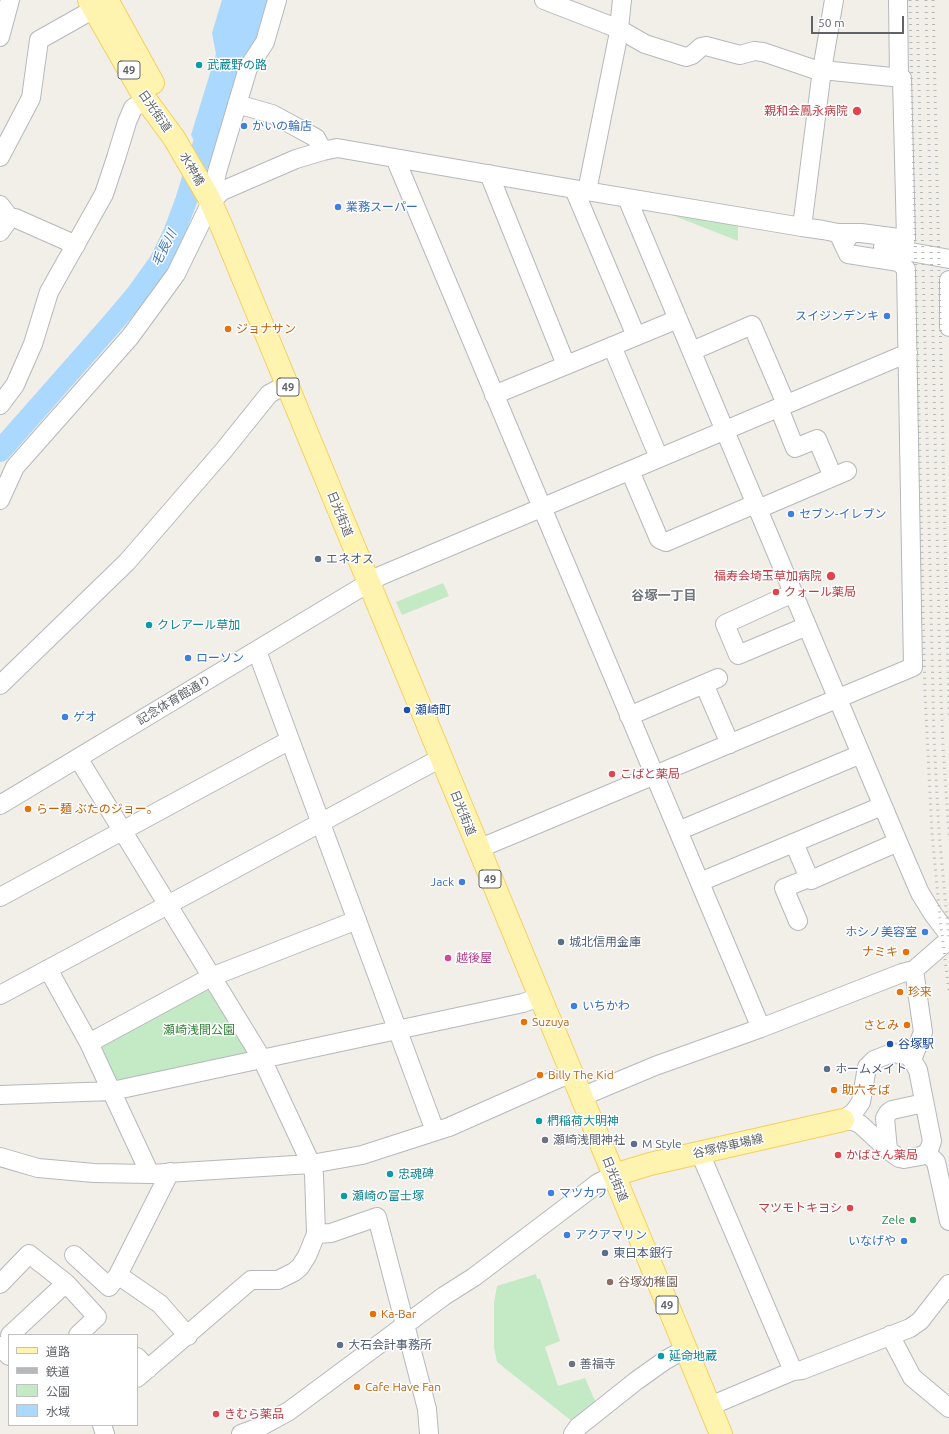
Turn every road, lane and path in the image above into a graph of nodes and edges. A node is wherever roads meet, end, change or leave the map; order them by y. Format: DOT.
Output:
graph roads {
  1 [pos="10,0"];
  2 [pos="277,0"];
  3 [pos="544,0"];
  4 [pos="622,0"];
  5 [pos="834,0"];
  6 [pos="898,0"];
  7 [pos="97,3"];
  8 [pos="619,30"];
  9 [pos="0,37"];
  10 [pos="822,71"];
  11 [pos="899,78"];
  12 [pos="146,100"];
  13 [pos="237,104"];
  14 [pos="176,141"];
  15 [pos="323,151"];
  16 [pos="0,157"];
  17 [pos="395,158"];
  18 [pos="489,174"];
  19 [pos="580,190"];
  20 [pos="208,198"];
  21 [pos="626,198"];
  22 [pos="3,218"];
  23 [pos="802,227"];
  24 [pos="838,233"];
  25 [pos="76,245"];
  26 [pos="949,259"];
  27 [pos="949,280"];
  28 [pos="678,319"];
  29 [pos="949,328"];
  30 [pos="636,336"];
  31 [pos="612,346"];
  32 [pos="692,351"];
  33 [pos="908,353"];
  34 [pos="566,365"];
  35 [pos="287,384"];
  36 [pos="494,395"];
  37 [pos="0,405"];
  38 [pos="782,406"];
  39 [pos="724,431"];
  40 [pos="659,458"];
  41 [pos="630,471"];
  42 [pos="0,500"];
  43 [pos="757,506"];
  44 [pos="541,507"];
  45 [pos="368,583"];
  46 [pos="793,594"];
  47 [pos="807,626"];
  48 [pos="257,650"];
  49 [pos="0,685"];
  50 [pos="837,699"];
  51 [pos="629,716"];
  52 [pos="290,740"];
  53 [pos="730,744"];
  54 [pos="861,754"];
  55 [pos="78,758"];
  56 [pos="441,758"];
  57 [pos="655,776"];
  58 [pos="0,805"];
  59 [pos="882,806"];
  60 [pos="320,824"];
  61 [pos="122,830"];
  62 [pos="678,831"];
  63 [pos="898,842"];
  64 [pos="794,843"];
  65 [pos="478,849"];
  66 [pos="809,878"];
  67 [pos="700,882"];
  68 [pos="0,897"];
  69 [pos="167,905"];
  70 [pos="357,920"];
  71 [pos="798,921"];
  72 [pos="949,935"];
  73 [pos="949,942"];
  74 [pos="48,970"];
  75 [pos="914,970"];
  76 [pos="212,977"];
  77 [pos="2,990"];
  78 [pos="539,997"];
  79 [pos="761,1028"];
  80 [pos="398,1030"];
  81 [pos="89,1043"];
  82 [pos="262,1060"];
  83 [pos="912,1060"];
  84 [pos="571,1073"];
  85 [pos="112,1091"];
  86 [pos="0,1095"];
  87 [pos="581,1097"];
  88 [pos="924,1103"];
  89 [pos="843,1120"];
  90 [pos="435,1131"];
  91 [pos="888,1150"];
  92 [pos="700,1152"];
  93 [pos="926,1153"];
  94 [pos="0,1157"];
  95 [pos="311,1164"];
  96 [pos="170,1172"];
  97 [pos="150,1174"];
  98 [pos="614,1175"];
  99 [pos="949,1221"];
  100 [pos="316,1234"];
  101 [pos="74,1255"];
  102 [pos="118,1275"];
  103 [pos="66,1283"];
  104 [pos="0,1284"];
  105 [pos="949,1284"];
  106 [pos="405,1325"];
  107 [pos="12,1334"];
  108 [pos="79,1334"];
  109 [pos="890,1335"];
  110 [pos="188,1336"];
  111 [pos="8,1338"];
  112 [pos="0,1346"];
  113 [pos="685,1349"];
  114 [pos="8,1355"];
  115 [pos="141,1368"];
  116 [pos="793,1371"];
  117 [pos="710,1406"];
  118 [pos="949,1408"];
  119 [pos="266,1431"];
  120 [pos="241,1434"];
  121 [pos="429,1434"];
  122 [pos="574,1434"];
  123 [pos="721,1434"];
  1 -- 9 [label="street"];
  2 -- 13 [label="street"];
  3 -- 8 [label="street"];
  4 -- 8 [label="street"];
  5 -- 10 [label="street"];
  6 -- 11 [label="street"];
  7 -- 12 [label="main road, 日光街道 / 49"];
  7 -- 14 [label="main road, 日光街道 / 49"];
  7 -- 16 [label="street"];
  8 -- 10 [label="street"];
  8 -- 19 [label="street"];
  10 -- 11 [label="street"];
  10 -- 23 [label="street"];
  11 -- 24 [label="street"];
  12 -- 14 [label="main road, 日光街道 / 49"];
  12 -- 25 [label="street"];
  13 -- 15 [label="street"];
  13 -- 20 [label="street"];
  14 -- 20 [label="main road, 水神橋 / 49"];
  15 -- 17 [label="street"];
  15 -- 20 [label="street"];
  17 -- 18 [label="street"];
  17 -- 36 [label="street"];
  18 -- 19 [label="street"];
  18 -- 34 [label="street"];
  19 -- 21 [label="street"];
  19 -- 30 [label="street"];
  20 -- 35 [label="main road, 日光街道 / 49"];
  20 -- 42 [label="street"];
  21 -- 23 [label="street"];
  21 -- 28 [label="street"];
  22 -- 25 [label="street"];
  23 -- 24 [label="street"];
  24 -- 26 [label="street"];
  24 -- 33 [label="street"];
  25 -- 37 [label="street"];
  27 -- 29 [label="street"];
  28 -- 30 [label="street"];
  28 -- 32 [label="street"];
  30 -- 31 [label="street"];
  31 -- 34 [label="street"];
  31 -- 40 [label="street"];
  32 -- 38 [label="street"];
  32 -- 39 [label="street"];
  33 -- 38 [label="street, 記念体育館通り"];
  33 -- 50 [label="street"];
  34 -- 36 [label="street"];
  35 -- 45 [label="main road, 日光街道 / 49"];
  35 -- 49 [label="street"];
  36 -- 44 [label="street"];
  38 -- 39 [label="street, 記念体育館通り"];
  38 -- 43 [label="street"];
  39 -- 40 [label="street, 記念体育館通り"];
  39 -- 43 [label="street"];
  40 -- 41 [label="street, 記念体育館通り"];
  41 -- 43 [label="street"];
  41 -- 44 [label="street, 記念体育館通り"];
  43 -- 46 [label="street"];
  44 -- 45 [label="street, 記念体育館通り"];
  44 -- 51 [label="street"];
  45 -- 48 [label="street, 記念体育館通り"];
  45 -- 56 [label="main road, 日光街道 / 49"];
  46 -- 47 [label="street"];
  46 -- 47 [label="street"];
  47 -- 50 [label="street"];
  48 -- 52 [label="street"];
  48 -- 55 [label="street, 記念体育館通り"];
  50 -- 53 [label="street"];
  50 -- 54 [label="street"];
  51 -- 53 [label="street"];
  51 -- 57 [label="street"];
  52 -- 60 [label="street"];
  52 -- 61 [label="street"];
  53 -- 57 [label="street"];
  54 -- 59 [label="street"];
  54 -- 62 [label="street"];
  55 -- 58 [label="street, 記念体育館通り"];
  55 -- 61 [label="street"];
  56 -- 60 [label="street"];
  56 -- 65 [label="main road, 日光街道 / 49"];
  57 -- 62 [label="street"];
  57 -- 65 [label="street"];
  59 -- 63 [label="street"];
  59 -- 64 [label="street"];
  60 -- 69 [label="street"];
  60 -- 70 [label="street"];
  61 -- 68 [label="street"];
  61 -- 69 [label="street"];
  62 -- 67 [label="street"];
  63 -- 66 [label="street"];
  63 -- 72 [label="street"];
  64 -- 66 [label="street"];
  64 -- 67 [label="street"];
  65 -- 78 [label="main road, 日光街道 / 49"];
  66 -- 71 [label="street"];
  67 -- 79 [label="street"];
  69 -- 74 [label="street"];
  69 -- 76 [label="street"];
  70 -- 76 [label="street"];
  70 -- 80 [label="street"];
  73 -- 75 [label="street"];
  74 -- 77 [label="street"];
  74 -- 81 [label="street"];
  75 -- 79 [label="street"];
  75 -- 83 [label="street"];
  76 -- 81 [label="street"];
  76 -- 82 [label="street"];
  78 -- 80 [label="street"];
  78 -- 84 [label="main road, 日光街道 / 49"];
  79 -- 87 [label="street"];
  80 -- 82 [label="street"];
  80 -- 90 [label="street"];
  81 -- 85 [label="street"];
  82 -- 85 [label="street"];
  82 -- 95 [label="street"];
  83 -- 88 [label="street"];
  83 -- 89 [label="street"];
  84 -- 87 [label="main road, 日光街道 / 49"];
  84 -- 90 [label="street"];
  85 -- 86 [label="street"];
  85 -- 97 [label="street"];
  87 -- 98 [label="main road, 日光街道 / 49"];
  88 -- 91 [label="street"];
  88 -- 93 [label="street"];
  89 -- 91 [label="street"];
  89 -- 92 [label="main road, 谷塚停車場線"];
  90 -- 95 [label="street"];
  91 -- 93 [label="street"];
  92 -- 98 [label="main road, 谷塚停車場線"];
  92 -- 116 [label="street"];
  93 -- 99 [label="street"];
  94 -- 97 [label="street"];
  95 -- 96 [label="street"];
  95 -- 100 [label="street"];
  96 -- 97 [label="street"];
  96 -- 102 [label="street"];
  98 -- 106 [label="street"];
  98 -- 113 [label="main road, 日光街道 / 49"];
  100 -- 106 [label="street"];
  100 -- 110 [label="street"];
  101 -- 102 [label="street"];
  102 -- 110 [label="street"];
  103 -- 104 [label="street"];
  103 -- 107 [label="street"];
  103 -- 108 [label="street"];
  105 -- 109 [label="street"];
  106 -- 119 [label="street"];
  106 -- 121 [label="street"];
  109 -- 116 [label="street"];
  109 -- 118 [label="street"];
  110 -- 115 [label="street"];
  111 -- 112 [label="street"];
  112 -- 114 [label="street"];
  113 -- 117 [label="main road, 日光街道 / 49"];
  113 -- 122 [label="street"];
  116 -- 117 [label="street"];
  117 -- 123 [label="main road, 日光街道 / 49"];
  119 -- 120 [label="street"];
}
